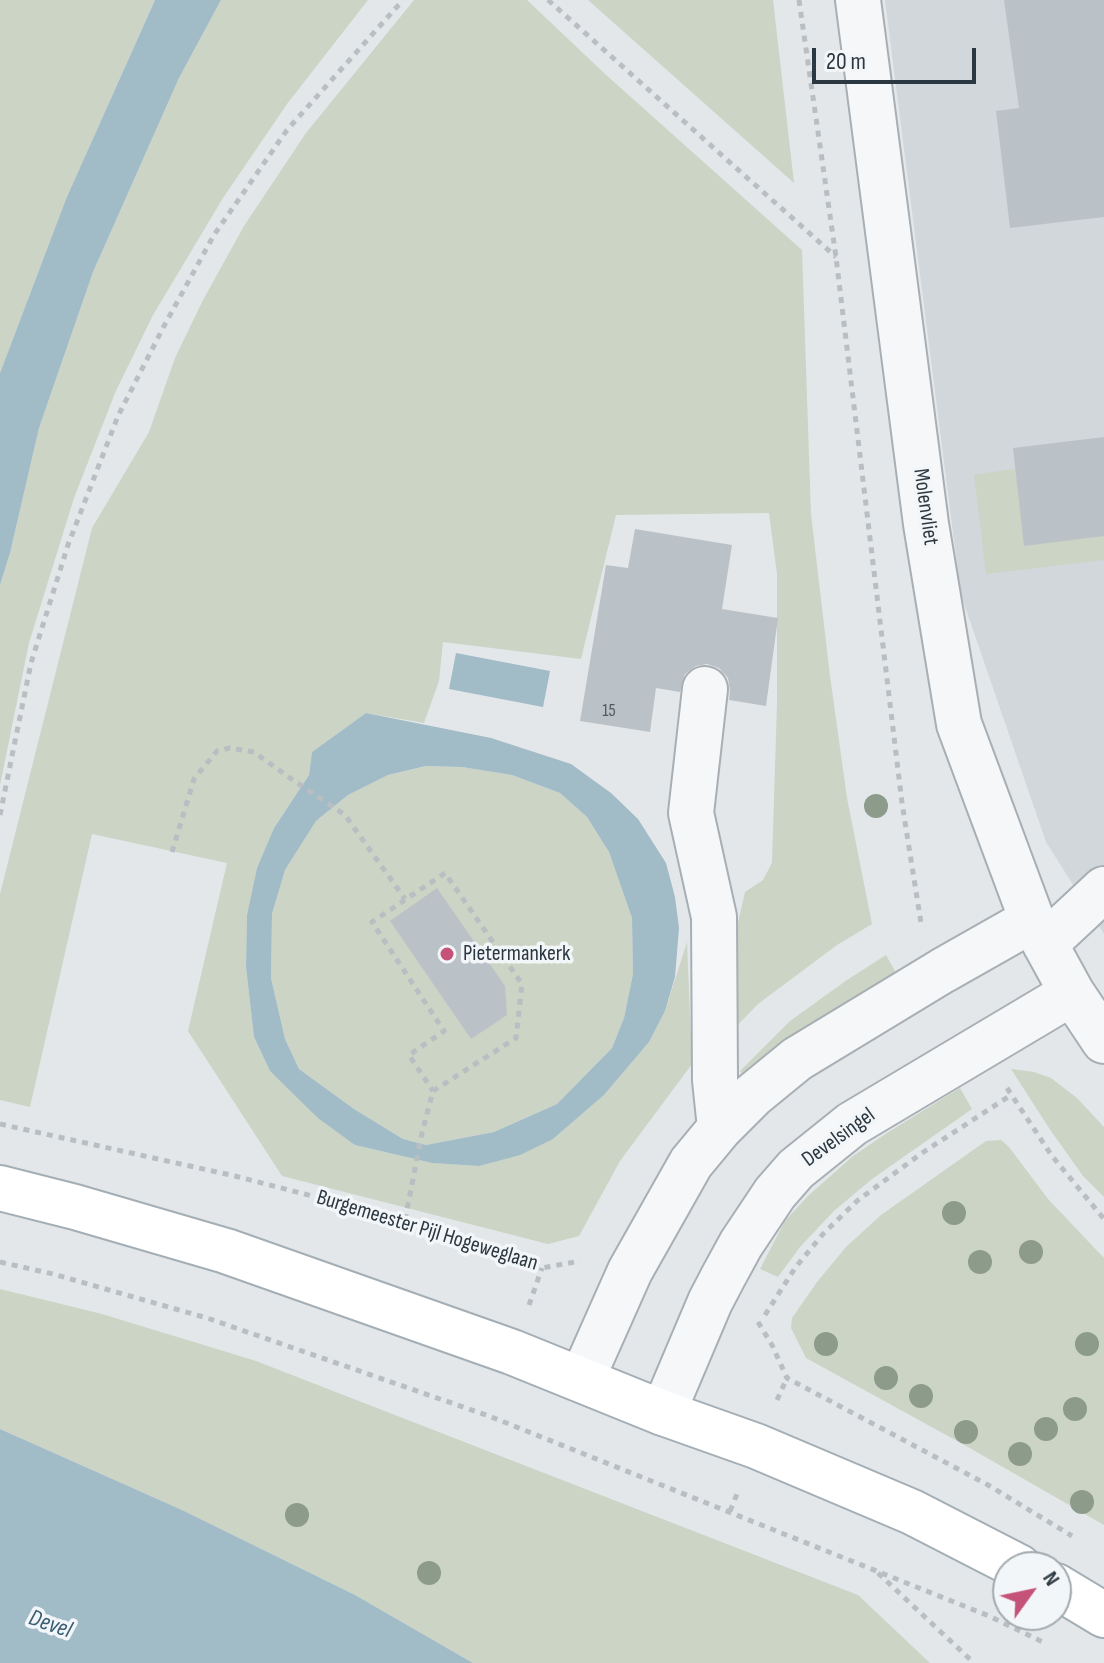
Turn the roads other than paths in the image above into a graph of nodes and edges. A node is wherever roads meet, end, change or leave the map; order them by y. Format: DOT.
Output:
graph roads {
  1 [pos="858,0"];
  2 [pos="705,689"];
  3 [pos="1104,889"];
  4 [pos="1038,932"];
  5 [pos="1072,993"];
  6 [pos="1104,1041"];
  7 [pos="720,1128"];
  8 [pos="0,1188"];
  9 [pos="582,1379"];
  10 [pos="663,1413"];
  11 [pos="992,1553"];
  12 [pos="1072,1596"];
  13 [pos="1104,1615"];
  1 -- 4 [label="street, Molenvliet"];
  2 -- 7 [label="street"];
  3 -- 4 [label="street"];
  4 -- 5 [label="street, Molenvliet"];
  4 -- 7 [label="street"];
  5 -- 6 [label="street"];
  5 -- 10 [label="street, Develsingel"];
  7 -- 9 [label="street"];
  8 -- 9 [label="main road"];
  9 -- 10 [label="main road"];
  10 -- 11 [label="main road"];
  12 -- 13 [label="main road"];
}
